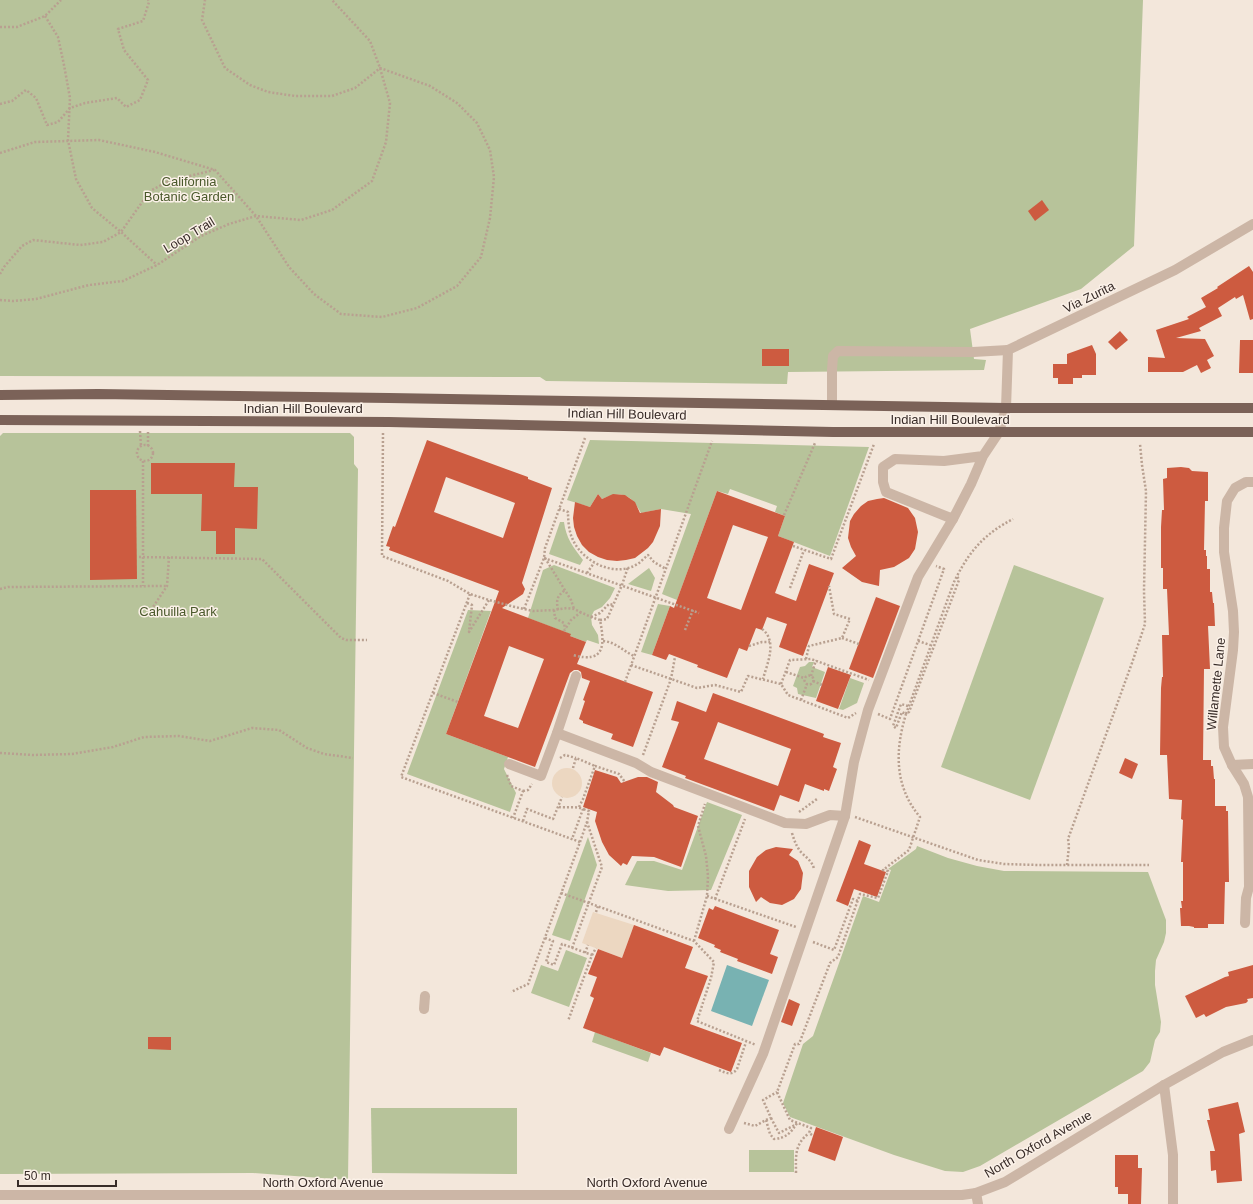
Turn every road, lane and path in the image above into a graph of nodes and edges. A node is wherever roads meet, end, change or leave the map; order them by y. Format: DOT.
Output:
graph roads {
  1 [pos="61,0"];
  2 [pos="148,0"];
  3 [pos="205,0"];
  4 [pos="332,0"];
  5 [pos="45,16"];
  6 [pos="0,26"];
  7 [pos="380,68"];
  8 [pos="0,104"];
  9 [pos="70,108"];
  10 [pos="68,140"];
  11 [pos="0,153"];
  12 [pos="215,170"];
  13 [pos="256,216"];
  14 [pos="1253,224"];
  15 [pos="121,232"];
  16 [pos="157,265"];
  17 [pos="0,274"];
  18 [pos="0,300"];
  19 [pos="1008,350"];
  20 [pos="0,395"];
  21 [pos="832,405"];
  22 [pos="1006,408"];
  23 [pos="1253,408"];
  24 [pos="0,420"];
  25 [pos="141,421"];
  26 [pos="384,432"];
  27 [pos="999,432"];
  28 [pos="1253,432"];
  29 [pos="585,438"];
  30 [pos="712,441"];
  31 [pos="814,443"];
  32 [pos="874,444"];
  33 [pos="1140,444"];
  34 [pos="141,447"];
  35 [pos="983,456"];
  36 [pos="143,461"];
  37 [pos="1253,482"];
  38 [pos="559,509"];
  39 [pos="784,515"];
  40 [pos="952,519"];
  41 [pos="1013,520"];
  42 [pos="793,546"];
  43 [pos="804,550"];
  44 [pos="139,557"];
  45 [pos="144,557"];
  46 [pos="169,557"];
  47 [pos="544,558"];
  48 [pos="594,563"];
  49 [pos="932,564"];
  50 [pos="628,567"];
  51 [pos="666,569"];
  52 [pos="587,573"];
  53 [pos="957,576"];
  54 [pos="622,585"];
  55 [pos="167,586"];
  56 [pos="829,586"];
  57 [pos="143,587"];
  58 [pos="790,588"];
  59 [pos="0,589"];
  60 [pos="565,590"];
  61 [pos="470,594"];
  62 [pos="655,597"];
  63 [pos="489,600"];
  64 [pos="467,603"];
  65 [pos="614,605"];
  66 [pos="574,608"];
  67 [pos="524,609"];
  68 [pos="151,610"];
  69 [pos="556,610"];
  70 [pos="693,610"];
  71 [pos="581,612"];
  72 [pos="699,613"];
  73 [pos="591,617"];
  74 [pos="600,620"];
  75 [pos="762,629"];
  76 [pos="685,630"];
  77 [pos="842,638"];
  78 [pos="367,640"];
  79 [pos="603,641"];
  80 [pos="918,641"];
  81 [pos="770,642"];
  82 [pos="859,644"];
  83 [pos="930,645"];
  84 [pos="749,646"];
  85 [pos="573,656"];
  86 [pos="634,656"];
  87 [pos="675,657"];
  88 [pos="806,659"];
  89 [pos="816,660"];
  90 [pos="631,665"];
  91 [pos="786,672"];
  92 [pos="576,676"];
  93 [pos="811,676"];
  94 [pos="671,678"];
  95 [pos="804,678"];
  96 [pos="763,679"];
  97 [pos="869,680"];
  98 [pos="813,681"];
  99 [pos="625,682"];
  100 [pos="781,684"];
  101 [pos="807,684"];
  102 [pos="822,684"];
  103 [pos="433,693"];
  104 [pos="801,700"];
  105 [pos="458,702"];
  106 [pos="908,706"];
  107 [pos="868,710"];
  108 [pos="906,714"];
  109 [pos="557,733"];
  110 [pos="0,753"];
  111 [pos="353,758"];
  112 [pos="548,758"];
  113 [pos="576,758"];
  114 [pos="509,764"];
  115 [pos="1253,764"];
  116 [pos="639,765"];
  117 [pos="1232,765"];
  118 [pos="595,766"];
  119 [pos="572,768"];
  120 [pos="626,782"];
  121 [pos="582,790"];
  122 [pos="586,791"];
  123 [pos="708,793"];
  124 [pos="562,798"];
  125 [pos="817,799"];
  126 [pos="579,806"];
  127 [pos="559,808"];
  128 [pos="583,809"];
  129 [pos="749,809"];
  130 [pos="845,816"];
  131 [pos="513,818"];
  132 [pos="523,821"];
  133 [pos="587,822"];
  134 [pos="793,823"];
  135 [pos="913,837"];
  136 [pos="572,839"];
  137 [pos="580,842"];
  138 [pos="1251,861"];
  139 [pos="1067,865"];
  140 [pos="1148,865"];
  141 [pos="815,873"];
  142 [pos="561,893"];
  143 [pos="707,896"];
  144 [pos="715,899"];
  145 [pos="858,901"];
  146 [pos="589,903"];
  147 [pos="598,906"];
  148 [pos="596,912"];
  149 [pos="633,919"];
  150 [pos="1245,923"];
  151 [pos="631,924"];
  152 [pos="795,932"];
  153 [pos="545,938"];
  154 [pos="809,940"];
  155 [pos="694,941"];
  156 [pos="588,945"];
  157 [pos="572,948"];
  158 [pos="596,948"];
  159 [pos="585,953"];
  160 [pos="592,955"];
  161 [pos="511,992"];
  162 [pos="425,996"];
  163 [pos="424,1009"];
  164 [pos="568,1021"];
  165 [pos="1253,1040"];
  166 [pos="746,1042"];
  167 [pos="764,1048"];
  168 [pos="719,1070"];
  169 [pos="1164,1085"];
  170 [pos="777,1092"];
  171 [pos="771,1118"];
  172 [pos="766,1120"];
  173 [pos="796,1124"];
  174 [pos="731,1125"];
  175 [pos="809,1133"];
  176 [pos="812,1136"];
  177 [pos="796,1173"];
  178 [pos="976,1193"];
  179 [pos="0,1195"];
  180 [pos="138,1199"];
  181 [pos="437,1200"];
  182 [pos="544,1200"];
  183 [pos="978,1204"];
  184 [pos="1173,1204"];
  1 -- 5 [label="path"];
  2 -- 9 [label="path"];
  3 -- 7 [label="path"];
  4 -- 7 [label="path, Loop Trail"];
  5 -- 6 [label="path"];
  5 -- 9 [label="path"];
  7 -- 13 [label="path, Loop Trail"];
  7 -- 13 [label="path"];
  8 -- 9 [label="path"];
  9 -- 10 [label="path"];
  10 -- 11 [label="path"];
  10 -- 12 [label="path"];
  10 -- 15 [label="path"];
  12 -- 13 [label="path"];
  12 -- 15 [label="path"];
  13 -- 16 [label="path, Loop Trail"];
  14 -- 19 [label="street, Via Zurita"];
  15 -- 16 [label="path"];
  15 -- 17 [label="path"];
  16 -- 18 [label="path, Loop Trail"];
  19 -- 21 [label="street"];
  19 -- 22 [label="street"];
  20 -- 21 [label="main road, Indian Hill Boulevard"];
  21 -- 22 [label="main road, Indian Hill Boulevard"];
  22 -- 23 [label="main road, Indian Hill Boulevard"];
  22 -- 27 [label="street"];
  24 -- 25 [label="main road, Indian Hill Boulevard"];
  25 -- 27 [label="main road, Indian Hill Boulevard"];
  25 -- 34 [label="path"];
  26 -- 61 [label="path"];
  27 -- 28 [label="main road, Indian Hill Boulevard"];
  27 -- 35 [label="street"];
  29 -- 38 [label="path"];
  30 -- 51 [label="path"];
  31 -- 39 [label="path"];
  32 -- 43 [label="path"];
  33 -- 139 [label="path"];
  34 -- 36 [label="path"];
  34 -- 36 [label="path"];
  35 -- 40 [label="street"];
  35 -- 40 [label="street"];
  36 -- 45 [label="path"];
  37 -- 117 [label="street, Willamette Lane"];
  38 -- 47 [label="path"];
  38 -- 48 [label="path"];
  40 -- 107 [label="street"];
  41 -- 53 [label="path"];
  42 -- 43 [label="path"];
  43 -- 58 [label="path"];
  44 -- 45 [label="path"];
  45 -- 46 [label="path"];
  45 -- 57 [label="path"];
  46 -- 55 [label="path"];
  46 -- 78 [label="path"];
  47 -- 52 [label="path"];
  47 -- 60 [label="path"];
  47 -- 67 [label="path"];
  48 -- 50 [label="path"];
  48 -- 52 [label="path"];
  49 -- 80 [label="path"];
  50 -- 51 [label="path"];
  50 -- 54 [label="path"];
  51 -- 62 [label="path"];
  52 -- 54 [label="path"];
  53 -- 83 [label="path"];
  53 -- 108 [label="path"];
  54 -- 62 [label="path"];
  54 -- 65 [label="path"];
  55 -- 57 [label="path"];
  55 -- 68 [label="path"];
  56 -- 77 [label="path"];
  57 -- 59 [label="path"];
  60 -- 66 [label="path"];
  60 -- 69 [label="path"];
  61 -- 63 [label="path"];
  61 -- 64 [label="path"];
  62 -- 70 [label="path"];
  62 -- 86 [label="path"];
  63 -- 64 [label="path"];
  63 -- 67 [label="path"];
  64 -- 103 [label="path"];
  65 -- 73 [label="path"];
  65 -- 74 [label="path"];
  66 -- 69 [label="path"];
  66 -- 71 [label="path"];
  67 -- 69 [label="path"];
  69 -- 71 [label="path"];
  70 -- 72 [label="path"];
  70 -- 76 [label="path"];
  71 -- 73 [label="path"];
  73 -- 74 [label="path"];
  74 -- 79 [label="path"];
  75 -- 81 [label="path"];
  77 -- 82 [label="path"];
  77 -- 88 [label="path"];
  79 -- 85 [label="path"];
  79 -- 86 [label="path"];
  80 -- 83 [label="path"];
  80 -- 107 [label="path"];
  81 -- 84 [label="path"];
  81 -- 96 [label="path"];
  83 -- 106 [label="path"];
  86 -- 90 [label="path"];
  87 -- 94 [label="path"];
  88 -- 89 [label="path"];
  88 -- 91 [label="path"];
  89 -- 93 [label="path"];
  89 -- 97 [label="path"];
  90 -- 94 [label="path"];
  90 -- 99 [label="path"];
  91 -- 95 [label="path"];
  91 -- 100 [label="path"];
  92 -- 109 [label="street"];
  93 -- 95 [label="path"];
  93 -- 98 [label="path"];
  94 -- 96 [label="path"];
  94 -- 116 [label="path"];
  95 -- 101 [label="path"];
  96 -- 100 [label="path"];
  98 -- 101 [label="path"];
  98 -- 102 [label="path"];
  100 -- 104 [label="path"];
  101 -- 104 [label="path"];
  103 -- 105 [label="path"];
  103 -- 131 [label="path"];
  104 -- 107 [label="path"];
  106 -- 108 [label="path"];
  106 -- 108 [label="path"];
  107 -- 130 [label="street"];
  108 -- 135 [label="path"];
  109 -- 112 [label="street"];
  109 -- 116 [label="street"];
  110 -- 111 [label="path"];
  112 -- 113 [label="path"];
  112 -- 114 [label="street"];
  113 -- 118 [label="path"];
  113 -- 119 [label="path"];
  114 -- 131 [label="path"];
  115 -- 117 [label="street"];
  116 -- 123 [label="street"];
  117 -- 138 [label="street, Willamette Lane"];
  118 -- 120 [label="path"];
  118 -- 122 [label="path"];
  121 -- 122 [label="path"];
  122 -- 126 [label="path"];
  123 -- 129 [label="street"];
  123 -- 143 [label="path"];
  124 -- 127 [label="path"];
  125 -- 134 [label="path"];
  126 -- 127 [label="path"];
  126 -- 128 [label="path"];
  127 -- 132 [label="path"];
  128 -- 133 [label="path"];
  128 -- 136 [label="path"];
  129 -- 134 [label="street"];
  129 -- 144 [label="path"];
  130 -- 134 [label="street"];
  130 -- 135 [label="path"];
  130 -- 167 [label="street"];
  131 -- 132 [label="path"];
  132 -- 136 [label="path"];
  133 -- 137 [label="path"];
  133 -- 146 [label="path"];
  134 -- 141 [label="path"];
  135 -- 139 [label="path"];
  135 -- 145 [label="path"];
  136 -- 137 [label="path"];
  137 -- 142 [label="path"];
  138 -- 150 [label="street, Willamette Lane"];
  139 -- 140 [label="path"];
  142 -- 146 [label="path"];
  142 -- 153 [label="path"];
  143 -- 144 [label="path"];
  143 -- 155 [label="path"];
  144 -- 152 [label="path"];
  145 -- 154 [label="path"];
  145 -- 170 [label="path"];
  146 -- 147 [label="path"];
  146 -- 157 [label="path"];
  147 -- 148 [label="path"];
  147 -- 149 [label="path"];
  149 -- 151 [label="path"];
  149 -- 155 [label="path"];
  153 -- 157 [label="path"];
  153 -- 161 [label="path"];
  155 -- 166 [label="path"];
  156 -- 159 [label="path"];
  157 -- 159 [label="path"];
  158 -- 160 [label="path"];
  159 -- 160 [label="path"];
  160 -- 164 [label="path"];
  162 -- 163 [label="street"];
  165 -- 169 [label="street, North Oxford Avenue"];
  166 -- 167 [label="path"];
  166 -- 168 [label="path"];
  167 -- 174 [label="street"];
  169 -- 178 [label="street, North Oxford Avenue"];
  169 -- 184 [label="street"];
  170 -- 171 [label="path"];
  170 -- 173 [label="path"];
  171 -- 172 [label="path"];
  171 -- 173 [label="path"];
  172 -- 173 [label="path"];
  172 -- 174 [label="path"];
  173 -- 175 [label="path"];
  175 -- 176 [label="path"];
  175 -- 177 [label="path"];
  178 -- 182 [label="street, North Oxford Avenue"];
  178 -- 183 [label="street"];
  179 -- 180 [label="street, North Oxford Avenue"];
  180 -- 181 [label="street, North Oxford Avenue"];
  181 -- 182 [label="street, North Oxford Avenue"];
}
